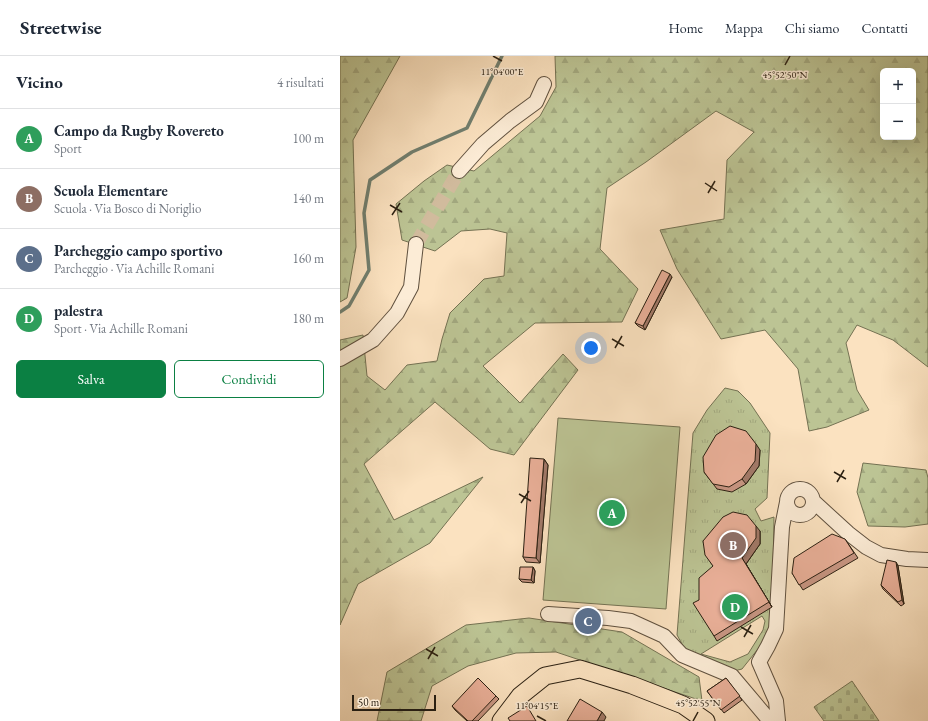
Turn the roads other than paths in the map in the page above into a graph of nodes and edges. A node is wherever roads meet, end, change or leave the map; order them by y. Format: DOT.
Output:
graph roads {
  1 [pos="544,84"];
  2 [pos="459,171"];
  3 [pos="416,244"];
  4 [pos="340,359"];
  5 [pos="813,501"];
  6 [pos="787,502"];
  7 [pos="928,560"];
  8 [pos="548,614"];
  9 [pos="501,721"];
  10 [pos="706,721"];
  11 [pos="770,721"];
  12 [pos="778,721"];
  1 -- 2 [label="street"];
  3 -- 4 [label="street"];
  5 -- 6 [label="street"];
  5 -- 6 [label="street"];
  5 -- 7 [label="street"];
  6 -- 12 [label="street"];
  8 -- 11 [label="street"];
  9 -- 10 [label="main road"];
}
